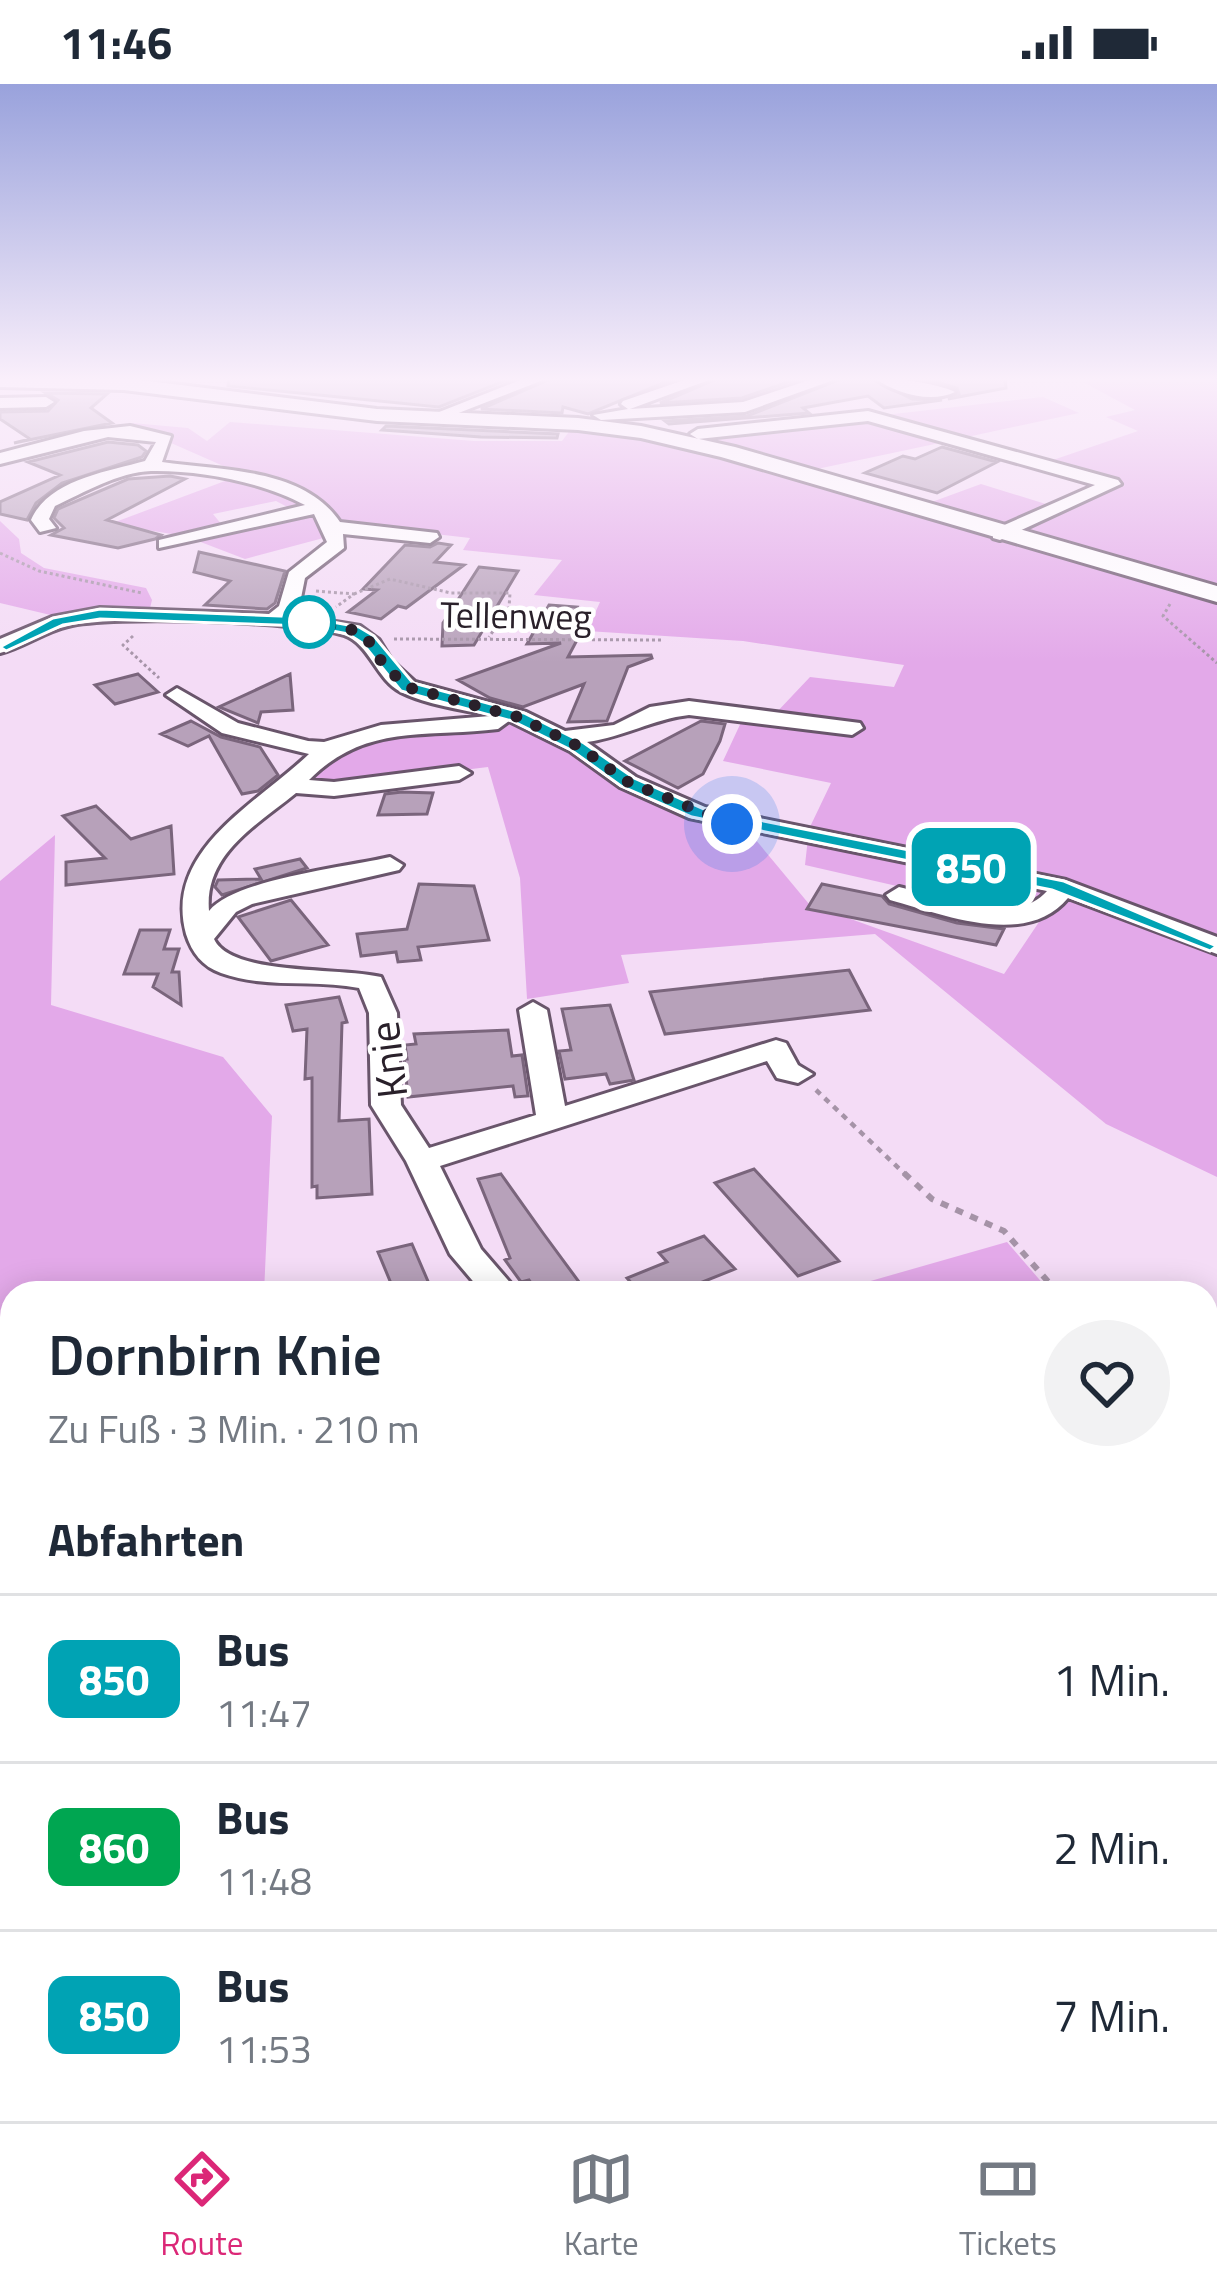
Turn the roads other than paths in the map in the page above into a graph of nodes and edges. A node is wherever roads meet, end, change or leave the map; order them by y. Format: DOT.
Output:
graph roads {
  1 [pos="126,472"];
  2 [pos="200,472"];
  3 [pos="794,472"];
  4 [pos="1069,472"];
  5 [pos="316,508"];
  6 [pos="334,527"];
  7 [pos="47,528"];
  8 [pos="1000,534"];
  9 [pos="430,537"];
  10 [pos="166,544"];
  11 [pos="1217,594"];
  12 [pos="284,607"];
  13 [pos="0,647"];
  14 [pos="177,695"];
  15 [pos="518,717"];
  16 [pos="852,728"];
  17 [pos="562,738"];
  18 [pos="328,749"];
  19 [pos="459,773"];
  20 [pos="290,785"];
  21 [pos="390,866"];
  22 [pos="1064,887"];
  23 [pos="899,895"];
  24 [pos="200,938"];
  25 [pos="1217,946"];
  26 [pos="533,1010"];
  27 [pos="798,1074"];
  28 [pos="552,1117"];
  29 [pos="422,1161"];
  30 [pos="491,1281"];
  1 -- 7 [label="street"];
  2 -- 5 [label="street"];
  3 -- 8 [label="main road"];
  4 -- 8 [label="street"];
  5 -- 6 [label="street"];
  5 -- 10 [label="street"];
  6 -- 9 [label="street"];
  6 -- 12 [label="street"];
  8 -- 11 [label="main road"];
  12 -- 13 [label="street"];
  12 -- 15 [label="street"];
  14 -- 18 [label="street"];
  15 -- 17 [label="street"];
  15 -- 18 [label="street"];
  16 -- 17 [label="street"];
  17 -- 22 [label="street"];
  18 -- 20 [label="street"];
  19 -- 20 [label="street"];
  20 -- 24 [label="street"];
  21 -- 24 [label="street"];
  22 -- 23 [label="street"];
  22 -- 25 [label="street"];
  24 -- 29 [label="street, Knie"];
  26 -- 28 [label="street"];
  27 -- 28 [label="street"];
  28 -- 29 [label="street"];
  29 -- 30 [label="street, Knie"];
}
